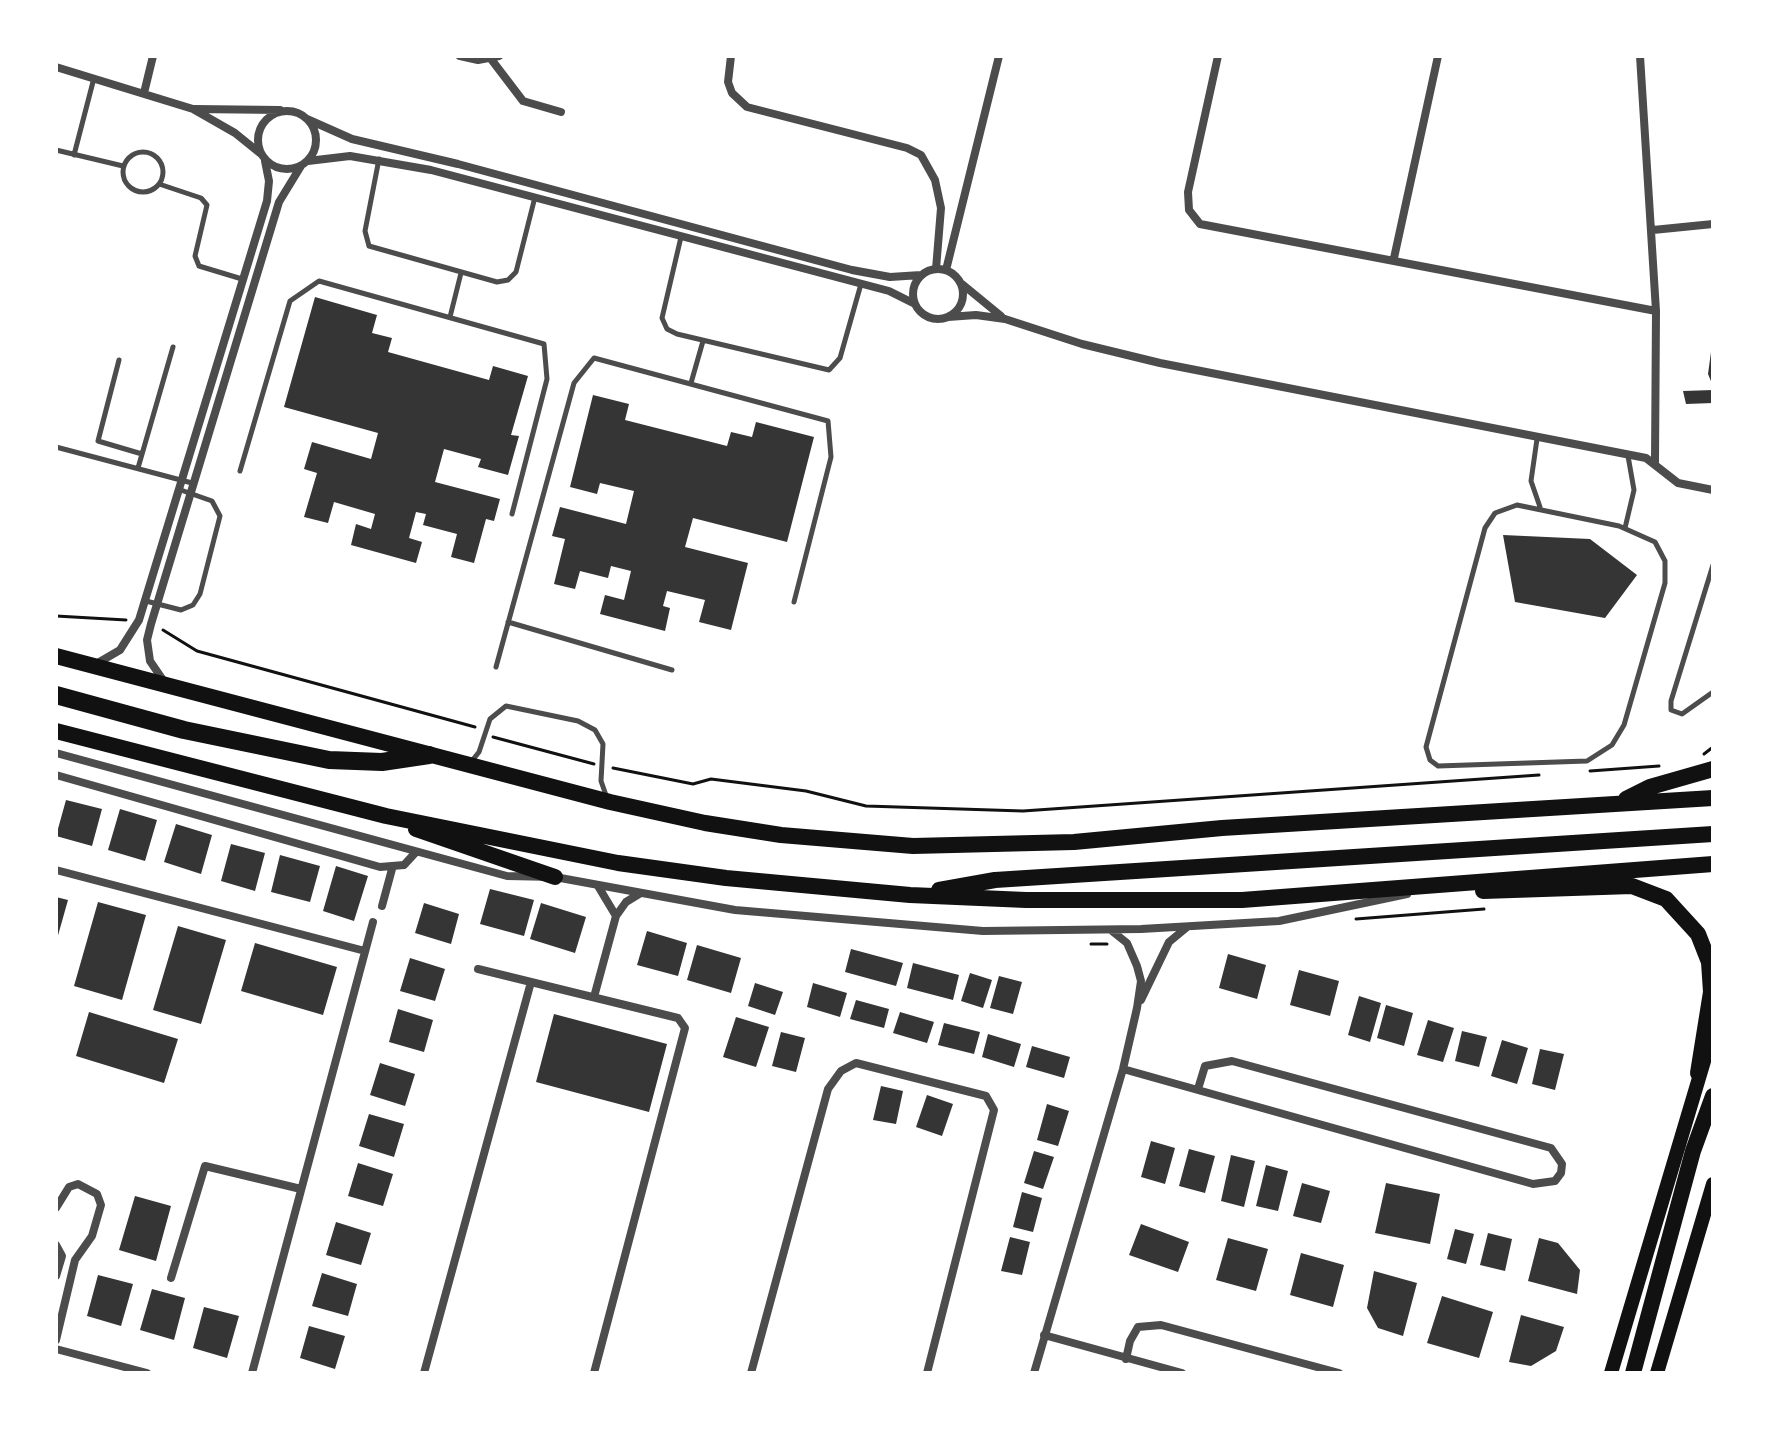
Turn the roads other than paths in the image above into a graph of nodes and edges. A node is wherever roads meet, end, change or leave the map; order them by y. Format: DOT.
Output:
graph roads {
  1 [pos="153,56"];
  2 [pos="460,56"];
  3 [pos="731,56"];
  4 [pos="999,56"];
  5 [pos="1218,56"];
  6 [pos="1438,56"];
  7 [pos="1640,56"];
  8 [pos="495,58"];
  9 [pos="56,67"];
  10 [pos="94,78"];
  11 [pos="144,93"];
  12 [pos="193,109"];
  13 [pos="285,111"];
  14 [pos="561,112"];
  15 [pos="307,119"];
  16 [pos="56,150"];
  17 [pos="74,155"];
  18 [pos="263,157"];
  19 [pos="379,159"];
  20 [pos="304,164"];
  21 [pos="123,166"];
  22 [pos="159,184"];
  23 [pos="535,196"];
  24 [pos="1713,224"];
  25 [pos="1653,230"];
  26 [pos="681,237"];
  27 [pos="1394,258"];
  28 [pos="936,269"];
  29 [pos="946,270"];
  30 [pos="461,273"];
  31 [pos="921,275"];
  32 [pos="242,279"];
  33 [pos="961,283"];
  34 [pos="861,284"];
  35 [pos="915,304"];
  36 [pos="1656,311"];
  37 [pos="450,317"];
  38 [pos="948,317"];
  39 [pos="1005,319"];
  40 [pos="703,341"];
  41 [pos="173,347"];
  42 [pos="119,360"];
  43 [pos="691,383"];
  44 [pos="1537,439"];
  45 [pos="56,447"];
  46 [pos="142,454"];
  47 [pos="1628,454"];
  48 [pos="1655,462"];
  49 [pos="138,468"];
  50 [pos="240,471"];
  51 [pos="180,478"];
  52 [pos="192,483"];
  53 [pos="177,488"];
  54 [pos="1713,490"];
  55 [pos="189,492"];
  56 [pos="1541,508"];
  57 [pos="512,514"];
  58 [pos="1625,528"];
  59 [pos="1713,565"];
  60 [pos="145,600"];
  61 [pos="794,602"];
  62 [pos="157,604"];
  63 [pos="508,622"];
  64 [pos="56,656"];
  65 [pos="90,665"];
  66 [pos="496,667"];
  67 [pos="672,670"];
  68 [pos="168,686"];
  69 [pos="1713,692"];
  70 [pos="56,695"];
  71 [pos="56,731"];
  72 [pos="58,754"];
  73 [pos="429,755"];
  74 [pos="1707,763"];
  75 [pos="56,765"];
  76 [pos="468,765"];
  77 [pos="56,775"];
  78 [pos="1713,798"];
  79 [pos="1622,801"];
  80 [pos="610,802"];
  81 [pos="386,816"];
  82 [pos="1713,834"];
  83 [pos="416,852"];
  84 [pos="1713,864"];
  85 [pos="392,869"];
  86 [pos="56,870"];
  87 [pos="555,877"];
  88 [pos="598,885"];
  89 [pos="1433,887"];
  90 [pos="639,893"];
  91 [pos="910,895"];
  92 [pos="382,906"];
  93 [pos="616,916"];
  94 [pos="373,922"];
  95 [pos="1188,927"];
  96 [pos="1102,929"];
  97 [pos="365,951"];
  98 [pos="478,969"];
  99 [pos="531,982"];
  100 [pos="594,997"];
  101 [pos="1137,1008"];
  102 [pos="1713,1031"];
  103 [pos="1123,1069"];
  104 [pos="1698,1073"];
  105 [pos="1198,1089"];
  106 [pos="1713,1096"];
  107 [pos="1713,1184"];
  108 [pos="301,1189"];
  109 [pos="56,1208"];
  110 [pos="56,1245"];
  111 [pos="56,1276"];
  112 [pos="171,1278"];
  113 [pos="1044,1335"];
  114 [pos="56,1340"];
  115 [pos="56,1349"];
  116 [pos="1126,1359"];
  117 [pos="147,1373"];
  118 [pos="252,1373"];
  119 [pos="424,1373"];
  120 [pos="594,1373"];
  121 [pos="751,1373"];
  122 [pos="927,1373"];
  123 [pos="1034,1373"];
  124 [pos="1182,1373"];
  125 [pos="1339,1373"];
  126 [pos="1611,1373"];
  127 [pos="1633,1373"];
  128 [pos="1657,1373"];
  1 -- 11 [label="street"];
  2 -- 8 [label="street"];
  3 -- 28 [label="street"];
  4 -- 29 [label="street"];
  5 -- 27 [label="street"];
  6 -- 27 [label="street"];
  7 -- 25 [label="street"];
  8 -- 14 [label="street"];
  9 -- 10 [label="street"];
  10 -- 11 [label="street"];
  10 -- 17 [label="lane"];
  11 -- 12 [label="street"];
  12 -- 13 [label="street"];
  12 -- 18 [label="street"];
  13 -- 15 [label="street"];
  13 -- 18 [label="street"];
  15 -- 20 [label="street"];
  15 -- 31 [label="street"];
  16 -- 17 [label="lane"];
  17 -- 21 [label="lane"];
  18 -- 20 [label="street"];
  18 -- 32 [label="street"];
  19 -- 20 [label="street"];
  19 -- 23 [label="street"];
  19 -- 30 [label="lane"];
  20 -- 52 [label="street"];
  21 -- 22 [label="lane"];
  21 -- 22 [label="lane"];
  22 -- 32 [label="lane"];
  23 -- 26 [label="street"];
  23 -- 30 [label="lane"];
  24 -- 25 [label="street"];
  25 -- 36 [label="street"];
  26 -- 34 [label="street"];
  26 -- 40 [label="lane"];
  27 -- 36 [label="street"];
  28 -- 29 [label="street"];
  28 -- 31 [label="street"];
  29 -- 33 [label="street"];
  30 -- 37 [label="lane"];
  31 -- 35 [label="street"];
  32 -- 51 [label="street"];
  33 -- 38 [label="street"];
  33 -- 39 [label="street"];
  34 -- 35 [label="street"];
  34 -- 40 [label="lane"];
  35 -- 38 [label="street"];
  36 -- 48 [label="street"];
  37 -- 50 [label="lane"];
  37 -- 57 [label="lane"];
  38 -- 39 [label="street"];
  39 -- 44 [label="street"];
  40 -- 43 [label="lane"];
  41 -- 46 [label="lane"];
  42 -- 46 [label="lane"];
  43 -- 61 [label="lane"];
  43 -- 63 [label="lane"];
  44 -- 47 [label="street"];
  44 -- 56 [label="lane"];
  45 -- 49 [label="lane"];
  46 -- 49 [label="lane"];
  47 -- 48 [label="street"];
  47 -- 58 [label="lane"];
  48 -- 54 [label="street"];
  49 -- 51 [label="lane"];
  51 -- 52 [label="lane"];
  51 -- 53 [label="street"];
  52 -- 55 [label="street"];
  53 -- 55 [label="lane"];
  53 -- 60 [label="street"];
  55 -- 62 [label="street"];
  55 -- 62 [label="lane"];
  56 -- 58 [label="lane"];
  56 -- 58 [label="lane"];
  59 -- 69 [label="lane"];
  60 -- 62 [label="lane"];
  60 -- 65 [label="street"];
  62 -- 68 [label="street"];
  63 -- 66 [label="lane"];
  63 -- 67 [label="lane"];
  64 -- 65 [label="main road"];
  65 -- 68 [label="main road"];
  68 -- 73 [label="main road"];
  70 -- 73 [label="highway"];
  71 -- 81 [label="main road"];
  72 -- 75 [label="street"];
  72 -- 83 [label="street"];
  73 -- 76 [label="main road"];
  74 -- 79 [label="main road"];
  76 -- 80 [label="main road"];
  76 -- 80 [label="lane"];
  77 -- 85 [label="street"];
  78 -- 79 [label="main road"];
  79 -- 80 [label="main road"];
  81 -- 87 [label="main road"];
  81 -- 91 [label="main road"];
  82 -- 91 [label="main road"];
  83 -- 85 [label="street"];
  83 -- 87 [label="street"];
  84 -- 89 [label="main road"];
  85 -- 92 [label="street"];
  86 -- 97 [label="street"];
  87 -- 88 [label="street"];
  88 -- 90 [label="street"];
  88 -- 93 [label="street"];
  89 -- 91 [label="main road"];
  89 -- 95 [label="street"];
  89 -- 104 [label="main road"];
  90 -- 93 [label="street"];
  90 -- 96 [label="street"];
  93 -- 100 [label="street"];
  94 -- 97 [label="street"];
  95 -- 96 [label="street"];
  95 -- 101 [label="street"];
  96 -- 101 [label="street"];
  97 -- 108 [label="street"];
  98 -- 99 [label="street"];
  99 -- 100 [label="street"];
  99 -- 119 [label="street"];
  100 -- 120 [label="street"];
  101 -- 103 [label="street"];
  102 -- 104 [label="main road"];
  103 -- 105 [label="street"];
  103 -- 113 [label="street"];
  104 -- 126 [label="main road"];
  105 -- 105 [label="street"];
  106 -- 127 [label="main road"];
  107 -- 128 [label="main road"];
  108 -- 112 [label="street"];
  108 -- 118 [label="street"];
  109 -- 114 [label="street"];
  110 -- 111 [label="street"];
  113 -- 116 [label="street"];
  113 -- 123 [label="street"];
  115 -- 117 [label="street"];
  116 -- 124 [label="street"];
  116 -- 125 [label="street"];
  121 -- 122 [label="street"];
}
